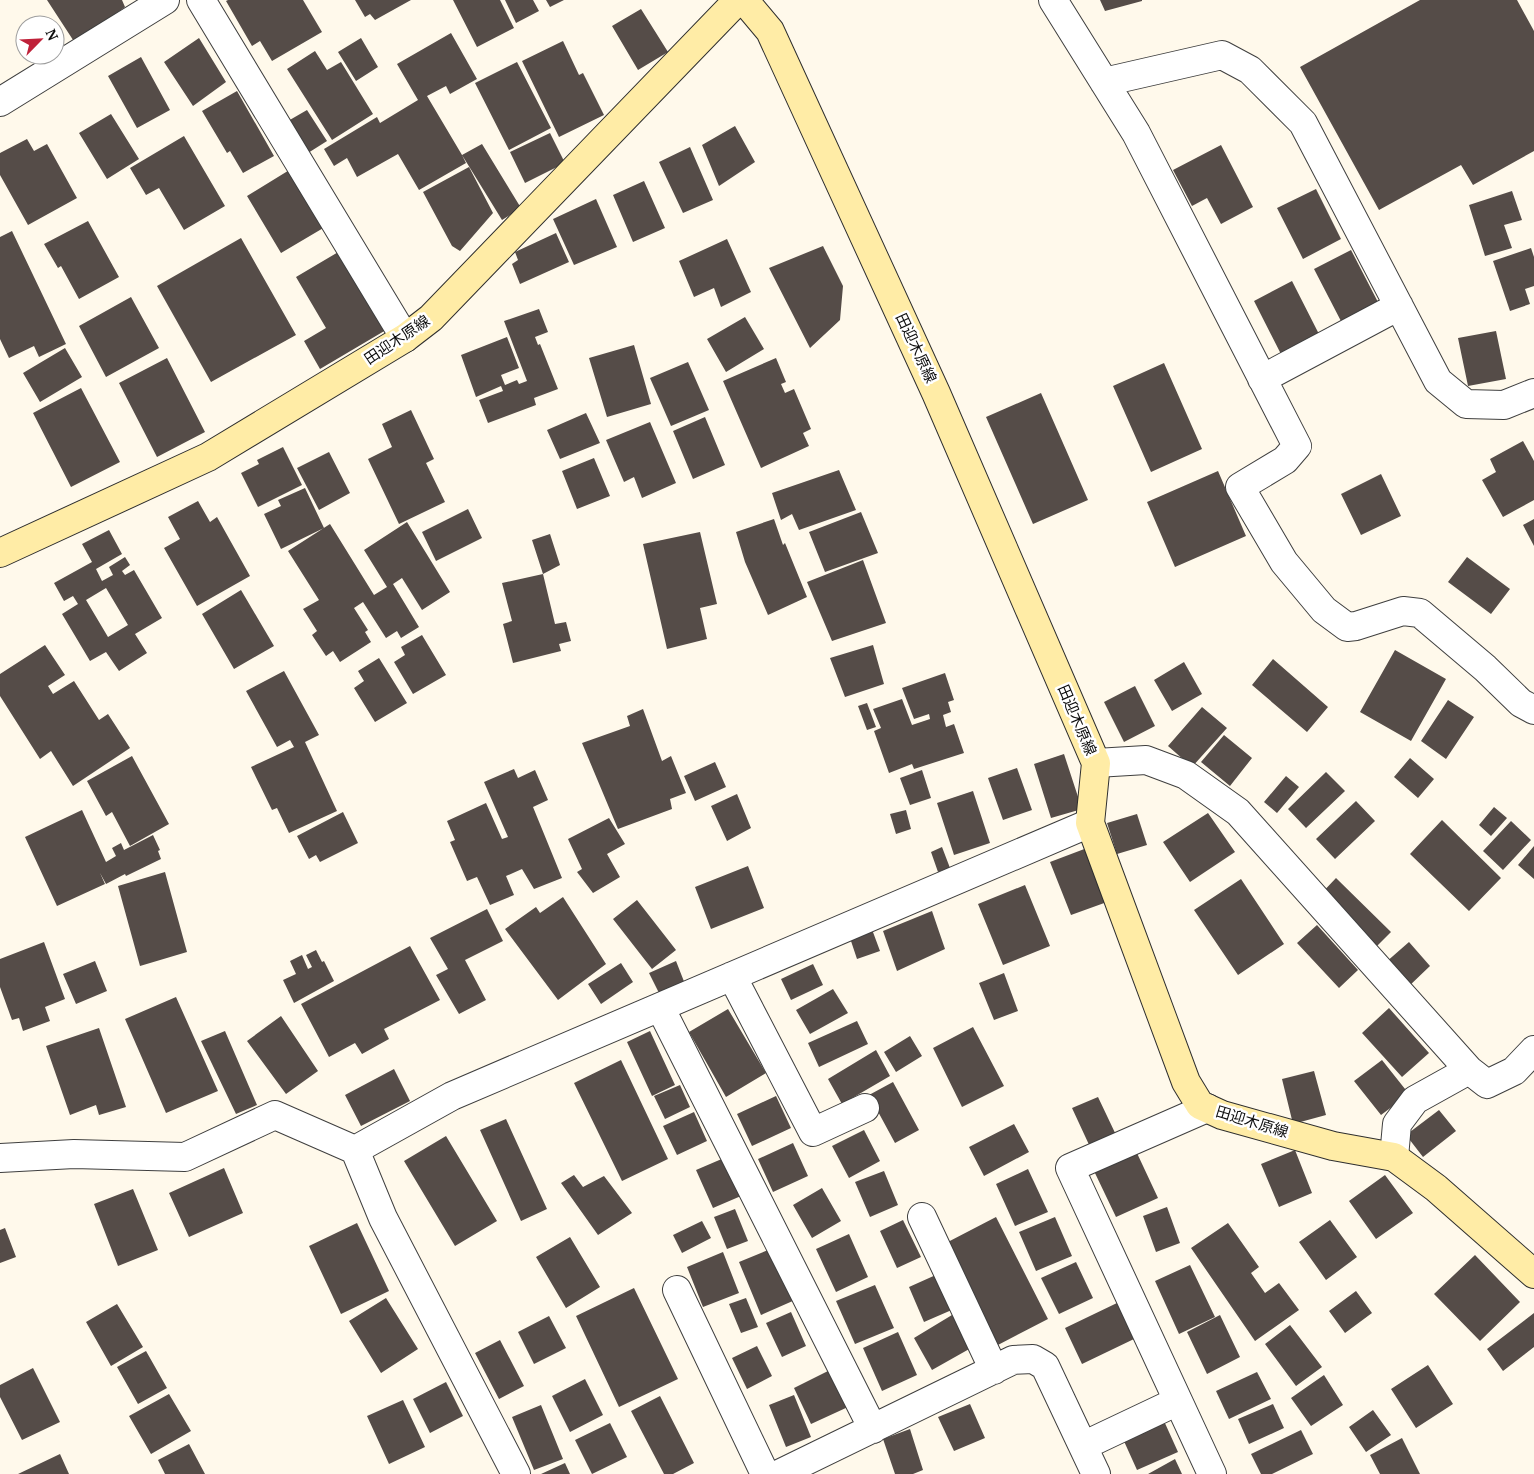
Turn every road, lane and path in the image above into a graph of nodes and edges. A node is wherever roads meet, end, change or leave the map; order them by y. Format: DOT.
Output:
graph roads {
  1 [pos="165,0"];
  2 [pos="201,0"];
  3 [pos="738,0"];
  4 [pos="744,0"];
  5 [pos="1053,0"];
  6 [pos="1104,82"];
  7 [pos="0,102"];
  8 [pos="1399,306"];
  9 [pos="405,338"];
  10 [pos="1262,379"];
  11 [pos="1534,393"];
  12 [pos="0,552"];
  13 [pos="1534,710"];
  14 [pos="1096,763"];
  15 [pos="1090,823"];
  16 [pos="732,976"];
  17 [pos="660,1006"];
  18 [pos="1534,1050"];
  19 [pos="1468,1070"];
  20 [pos="865,1108"];
  21 [pos="1207,1108"];
  22 [pos="355,1150"];
  23 [pos="1394,1157"];
  24 [pos="0,1158"];
  25 [pos="922,1218"];
  26 [pos="1534,1274"];
  27 [pos="677,1290"];
  28 [pos="994,1370"];
  29 [pos="1178,1401"];
  30 [pos="873,1429"];
  31 [pos="1083,1446"];
  32 [pos="516,1474"];
  33 [pos="765,1474"];
  34 [pos="779,1474"];
  35 [pos="1096,1474"];
  36 [pos="1212,1474"];
  1 -- 7 [label="street"];
  2 -- 9 [label="street"];
  3 -- 9 [label="main road, 田迎木原線"];
  4 -- 14 [label="main road, 田迎木原線"];
  5 -- 6 [label="street"];
  6 -- 8 [label="street"];
  6 -- 10 [label="street"];
  8 -- 10 [label="street"];
  8 -- 11 [label="street"];
  9 -- 12 [label="main road, 田迎木原線"];
  10 -- 13 [label="street"];
  14 -- 15 [label="main road, 田迎木原線"];
  14 -- 19 [label="street"];
  15 -- 16 [label="street"];
  15 -- 21 [label="main road, 田迎木原線"];
  16 -- 17 [label="street"];
  16 -- 20 [label="street"];
  17 -- 22 [label="street"];
  17 -- 30 [label="street"];
  18 -- 19 [label="street"];
  19 -- 23 [label="street"];
  21 -- 23 [label="main road, 田迎木原線"];
  21 -- 29 [label="street"];
  22 -- 24 [label="street"];
  22 -- 32 [label="street"];
  23 -- 26 [label="main road, 田迎木原線"];
  25 -- 28 [label="street"];
  27 -- 33 [label="street"];
  28 -- 30 [label="street"];
  28 -- 31 [label="street"];
  29 -- 31 [label="street"];
  29 -- 36 [label="street"];
  30 -- 34 [label="street"];
  31 -- 35 [label="street"];
}
